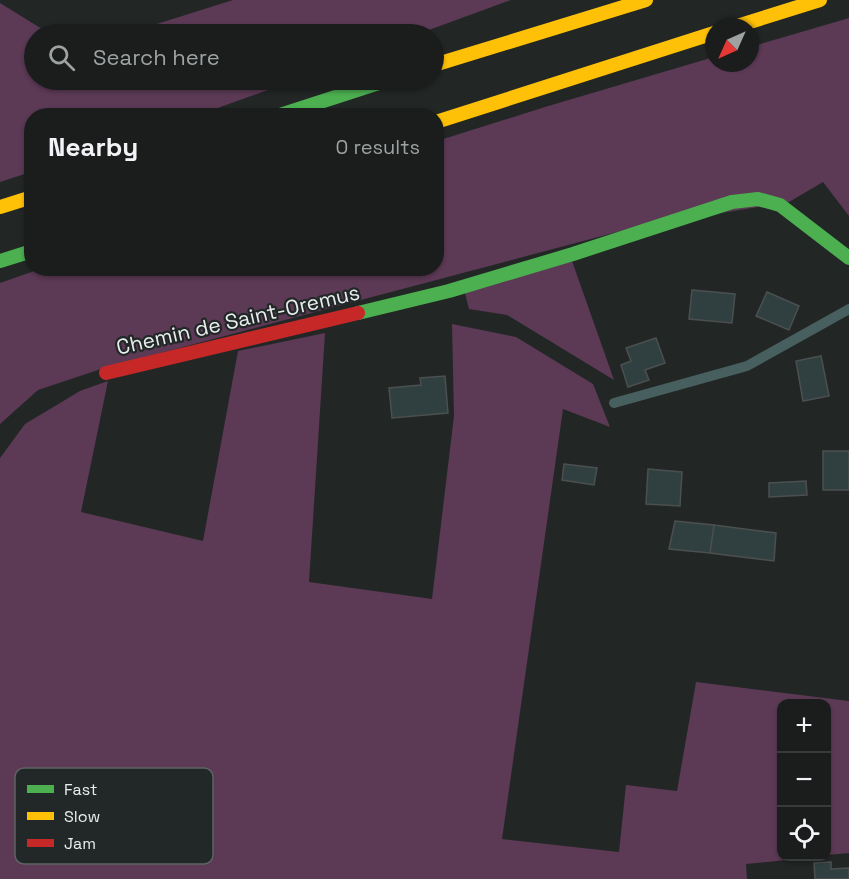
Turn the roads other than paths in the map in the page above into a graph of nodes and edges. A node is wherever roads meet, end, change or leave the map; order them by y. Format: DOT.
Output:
graph roads {
  1 [pos="646,0"];
  2 [pos="820,0"];
  3 [pos="759,19"];
  4 [pos="500,30"];
  5 [pos="705,36"];
  6 [pos="444,54"];
  7 [pos="444,62"];
  8 [pos="356,90"];
  9 [pos="301,108"];
  10 [pos="444,119"];
  11 [pos="24,199"];
  12 [pos="0,207"];
  13 [pos="24,254"];
  14 [pos="849,258"];
  15 [pos="0,261"];
  16 [pos="849,309"];
  17 [pos="106,373"];
  18 [pos="614,403"];
  1 -- 7 [label="main road"];
  2 -- 3 [label="main road"];
  4 -- 6 [label="main road"];
  5 -- 10 [label="main road"];
  8 -- 9 [label="main road"];
  11 -- 12 [label="main road"];
  13 -- 15 [label="main road"];
  14 -- 17 [label="main road, Chemin de Saint-Oremus"];
  16 -- 18 [label="lane"];
}
